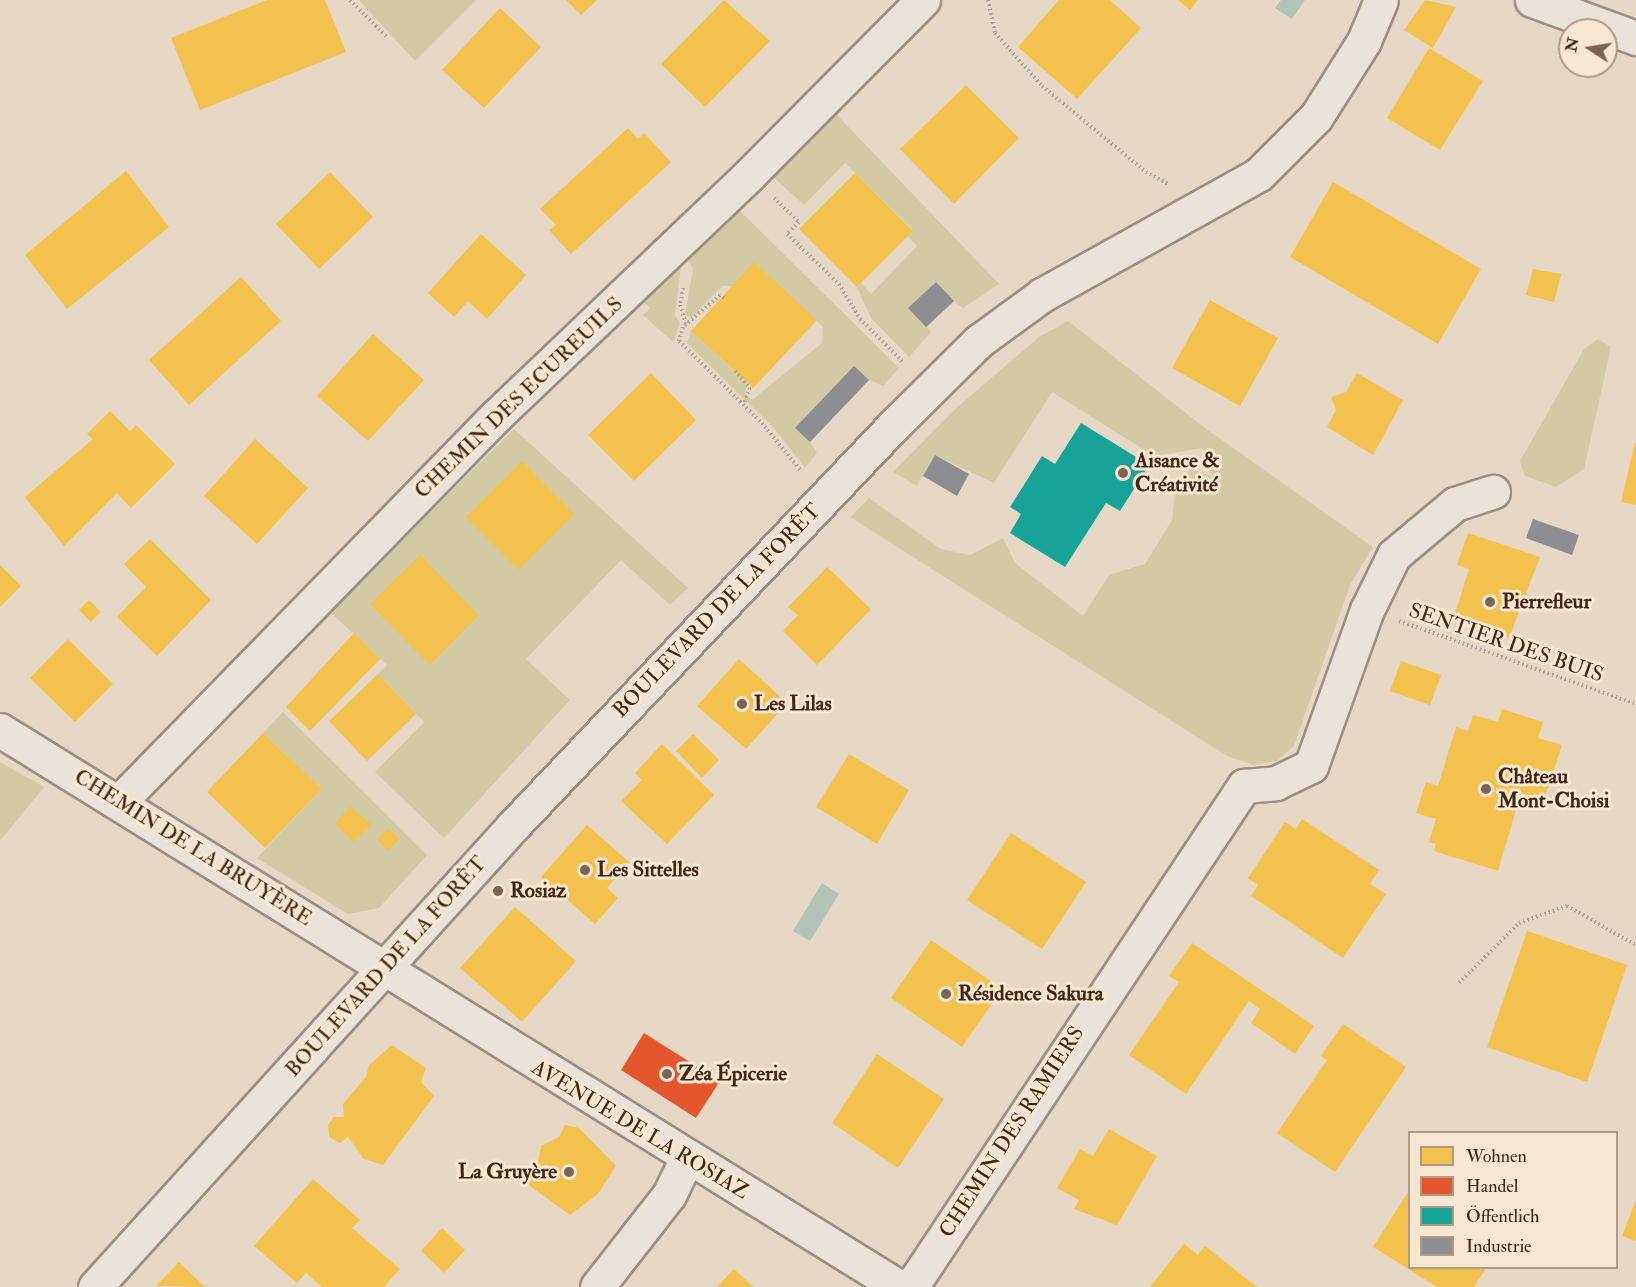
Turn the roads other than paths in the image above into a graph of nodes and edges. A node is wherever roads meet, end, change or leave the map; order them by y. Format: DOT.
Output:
graph roads {
  1 [pos="923,0"];
  2 [pos="1381,0"];
  3 [pos="1532,0"];
  4 [pos="1636,38"];
  5 [pos="1493,492"];
  6 [pos="0,730"];
  7 [pos="120,801"];
  8 [pos="382,972"];
  9 [pos="687,1158"];
  10 [pos="95,1287"];
  11 [pos="597,1287"];
  12 [pos="899,1287"];
  13 [pos="910,1287"];
  1 -- 7 [label="street, CHEMIN DES ECUREUILS"];
  2 -- 8 [label="street, BOULEVARD DE LA FORÊT"];
  3 -- 4 [label="street"];
  5 -- 13 [label="street, CHEMIN DES RAMIERS"];
  6 -- 7 [label="street, CHEMIN DE LA BRUYÈRE"];
  7 -- 8 [label="street, CHEMIN DE LA BRUYÈRE"];
  8 -- 9 [label="street, AVENUE DE LA ROSIAZ"];
  8 -- 10 [label="street, BOULEVARD DE LA FORÊT"];
  9 -- 11 [label="street"];
  9 -- 12 [label="street, AVENUE DE LA ROSIAZ"];
}
